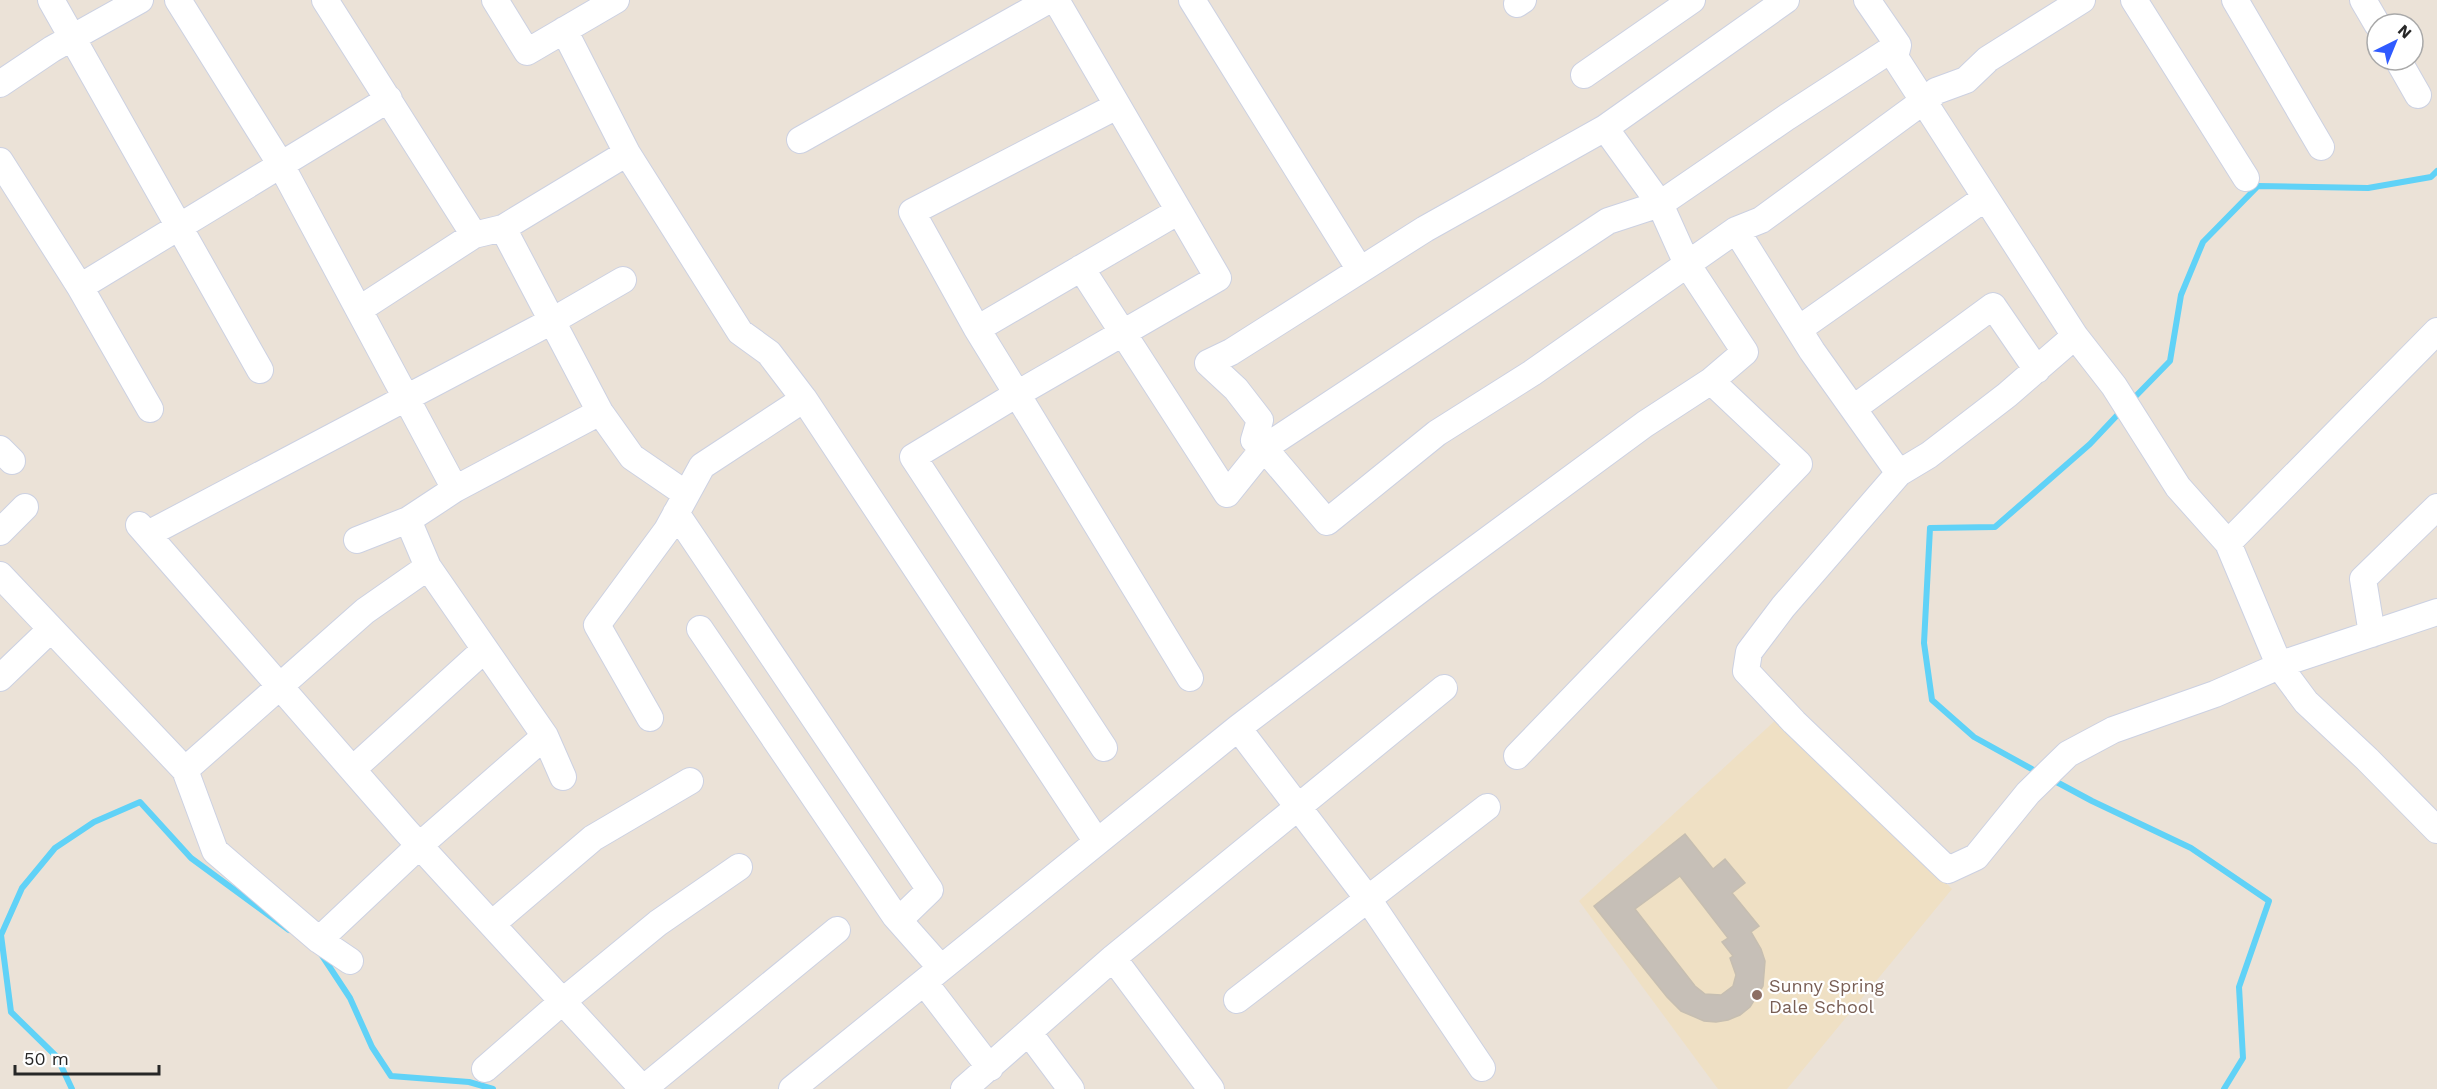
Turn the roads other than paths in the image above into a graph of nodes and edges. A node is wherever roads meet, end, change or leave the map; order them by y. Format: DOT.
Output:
graph roads {
  1 [pos="51,0"];
  2 [pos="140,0"];
  3 [pos="178,0"];
  4 [pos="326,0"];
  5 [pos="495,0"];
  6 [pos="616,0"];
  7 [pos="1049,0"];
  8 [pos="1056,0"];
  9 [pos="1192,0"];
  10 [pos="1786,0"];
  11 [pos="1867,0"];
  12 [pos="2082,0"];
  13 [pos="2134,0"];
  14 [pos="2235,0"];
  15 [pos="1690,1"];
  16 [pos="564,30"];
  17 [pos="72,38"];
  18 [pos="1898,45"];
  19 [pos="2405,72"];
  20 [pos="1584,75"];
  21 [pos="0,84"];
  22 [pos="2418,95"];
  23 [pos="389,99"];
  24 [pos="1924,103"];
  25 [pos="1118,106"];
  26 [pos="1605,128"];
  27 [pos="800,140"];
  28 [pos="2320,147"];
  29 [pos="627,153"];
  30 [pos="0,161"];
  31 [pos="281,165"];
  32 [pos="2246,178"];
  33 [pos="1984,198"];
  34 [pos="1660,204"];
  35 [pos="1179,211"];
  36 [pos="179,227"];
  37 [pos="503,228"];
  38 [pos="1736,230"];
  39 [pos="474,235"];
  40 [pos="1687,264"];
  41 [pos="1081,268"];
  42 [pos="1360,270"];
  43 [pos="623,280"];
  44 [pos="80,287"];
  45 [pos="360,309"];
  46 [pos="552,321"];
  47 [pos="977,329"];
  48 [pos="1799,329"];
  49 [pos="2437,331"];
  50 [pos="1123,333"];
  51 [pos="2075,336"];
  52 [pos="260,370"];
  53 [pos="2037,370"];
  54 [pos="1711,381"];
  55 [pos="1017,394"];
  56 [pos="406,397"];
  57 [pos="804,399"];
  58 [pos="1854,408"];
  59 [pos="150,409"];
  60 [pos="600,412"];
  61 [pos="1264,448"];
  62 [pos="1899,473"];
  63 [pos="455,489"];
  64 [pos="681,504"];
  65 [pos="26,507"];
  66 [pos="2437,507"];
  67 [pos="408,520"];
  68 [pos="0,532"];
  69 [pos="357,540"];
  70 [pos="2228,543"];
  71 [pos="428,567"];
  72 [pos="0,575"];
  73 [pos="2437,612"];
  74 [pos="51,629"];
  75 [pos="700,629"];
  76 [pos="2372,634"];
  77 [pos="484,650"];
  78 [pos="2280,667"];
  79 [pos="0,678"];
  80 [pos="1190,678"];
  81 [pos="279,685"];
  82 [pos="1444,688"];
  83 [pos="650,718"];
  84 [pos="1238,728"];
  85 [pos="545,736"];
  86 [pos="1104,748"];
  87 [pos="1517,756"];
  88 [pos="352,769"];
  89 [pos="185,770"];
  90 [pos="563,777"];
  91 [pos="690,781"];
  92 [pos="1298,806"];
  93 [pos="1487,807"];
  94 [pos="2437,830"];
  95 [pos="1097,842"];
  96 [pos="420,845"];
  97 [pos="739,867"];
  98 [pos="1368,899"];
  99 [pos="899,920"];
  100 [pos="492,924"];
  101 [pos="837,930"];
  102 [pos="319,940"];
  103 [pos="1113,958"];
  104 [pos="351,961"];
  105 [pos="932,975"];
  106 [pos="1238,1000"];
  107 [pos="563,1001"];
  108 [pos="1029,1033"];
  109 [pos="990,1068"];
  110 [pos="1482,1068"];
  111 [pos="485,1069"];
  112 [pos="643,1089"];
  113 [pos="792,1089"];
  114 [pos="964,1089"];
  115 [pos="1071,1089"];
  116 [pos="1211,1089"];
  1 -- 17 [label="street"];
  2 -- 17 [label="street"];
  3 -- 31 [label="street"];
  4 -- 23 [label="street"];
  5 -- 16 [label="street"];
  6 -- 16 [label="street"];
  7 -- 27 [label="street"];
  8 -- 25 [label="street"];
  9 -- 42 [label="street"];
  10 -- 26 [label="street"];
  11 -- 18 [label="street"];
  12 -- 24 [label="street"];
  13 -- 32 [label="street"];
  14 -- 28 [label="street"];
  15 -- 20 [label="street"];
  16 -- 29 [label="street"];
  17 -- 21 [label="street"];
  17 -- 36 [label="street"];
  18 -- 24 [label="street"];
  18 -- 34 [label="street"];
  19 -- 22 [label="street"];
  23 -- 31 [label="street"];
  23 -- 39 [label="street"];
  24 -- 33 [label="street"];
  24 -- 38 [label="street"];
  25 -- 35 [label="street"];
  25 -- 47 [label="street"];
  26 -- 34 [label="street"];
  26 -- 42 [label="street"];
  29 -- 37 [label="street"];
  29 -- 57 [label="street"];
  30 -- 44 [label="street"];
  31 -- 36 [label="street"];
  31 -- 45 [label="street"];
  33 -- 48 [label="street"];
  33 -- 51 [label="street"];
  34 -- 40 [label="street"];
  34 -- 61 [label="street"];
  35 -- 41 [label="street"];
  35 -- 50 [label="street"];
  36 -- 44 [label="street"];
  36 -- 52 [label="street"];
  37 -- 39 [label="street"];
  37 -- 46 [label="street"];
  38 -- 40 [label="street"];
  38 -- 48 [label="street"];
  39 -- 45 [label="street"];
  40 -- 54 [label="street"];
  40 -- 61 [label="street"];
  41 -- 47 [label="street"];
  41 -- 50 [label="street"];
  42 -- 61 [label="street"];
  43 -- 46 [label="street"];
  44 -- 59 [label="street"];
  45 -- 56 [label="street"];
  46 -- 56 [label="street"];
  46 -- 60 [label="street"];
  47 -- 55 [label="street"];
  48 -- 58 [label="street"];
  49 -- 70 [label="street"];
  50 -- 55 [label="street"];
  50 -- 61 [label="street"];
  51 -- 53 [label="street"];
  51 -- 70 [label="street"];
  53 -- 58 [label="street"];
  53 -- 62 [label="street"];
  54 -- 84 [label="street"];
  54 -- 87 [label="street"];
  55 -- 80 [label="street"];
  55 -- 86 [label="street"];
  56 -- 63 [label="street"];
  56 -- 81 [label="street"];
  57 -- 64 [label="street"];
  57 -- 95 [label="street"];
  58 -- 62 [label="street"];
  60 -- 63 [label="street"];
  60 -- 64 [label="street"];
  62 -- 78 [label="street"];
  63 -- 67 [label="street"];
  64 -- 83 [label="street"];
  64 -- 99 [label="street"];
  65 -- 68 [label="street"];
  66 -- 76 [label="street"];
  67 -- 69 [label="street"];
  67 -- 71 [label="street"];
  70 -- 78 [label="street"];
  71 -- 77 [label="street"];
  71 -- 81 [label="street"];
  72 -- 74 [label="street"];
  73 -- 76 [label="street"];
  74 -- 79 [label="street"];
  74 -- 89 [label="street"];
  75 -- 99 [label="street"];
  76 -- 78 [label="street"];
  77 -- 85 [label="street"];
  77 -- 88 [label="street"];
  78 -- 94 [label="street"];
  81 -- 88 [label="street"];
  81 -- 89 [label="street"];
  82 -- 92 [label="street"];
  84 -- 92 [label="street"];
  84 -- 95 [label="street"];
  85 -- 90 [label="street"];
  85 -- 96 [label="street"];
  88 -- 96 [label="street"];
  89 -- 102 [label="street"];
  91 -- 100 [label="street"];
  92 -- 98 [label="street"];
  92 -- 103 [label="street"];
  93 -- 98 [label="street"];
  95 -- 105 [label="street"];
  96 -- 100 [label="street"];
  96 -- 102 [label="street"];
  97 -- 107 [label="street"];
  98 -- 106 [label="street"];
  98 -- 110 [label="street"];
  99 -- 105 [label="street"];
  100 -- 107 [label="street"];
  101 -- 112 [label="street"];
  102 -- 104 [label="street"];
  103 -- 108 [label="street"];
  103 -- 116 [label="street"];
  105 -- 109 [label="street"];
  105 -- 113 [label="street"];
  107 -- 111 [label="street"];
  107 -- 112 [label="street"];
  108 -- 109 [label="street"];
  108 -- 115 [label="street"];
  109 -- 114 [label="street"];
}
